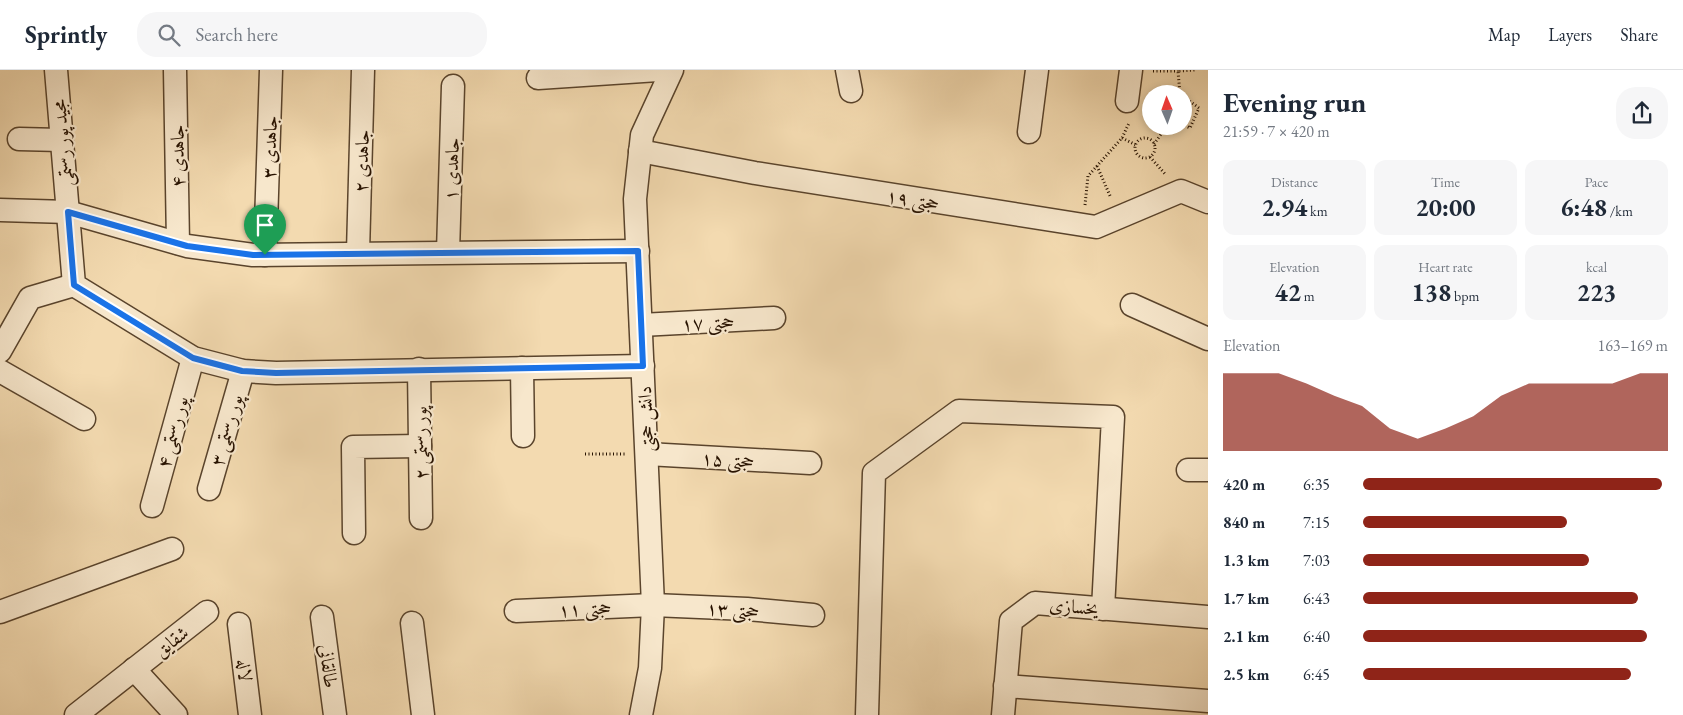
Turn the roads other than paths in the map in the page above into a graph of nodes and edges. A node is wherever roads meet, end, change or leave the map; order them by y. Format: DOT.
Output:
graph roads {
  1 [pos="56,70"];
  2 [pos="175,70"];
  3 [pos="271,70"];
  4 [pos="363,70"];
  5 [pos="658,70"];
  6 [pos="672,70"];
  7 [pos="1038,70"];
  8 [pos="1138,70"];
  9 [pos="538,78"];
  10 [pos="453,86"];
  11 [pos="1128,111"];
  12 [pos="1029,132"];
  13 [pos="19,139"];
  14 [pos="61,140"];
  15 [pos="640,151"];
  16 [pos="1208,202"];
  17 [pos="0,210"];
  18 [pos="68,212"];
  19 [pos="178,243"];
  20 [pos="638,251"];
  21 [pos="358,252"];
  22 [pos="448,252"];
  23 [pos="265,255"];
  24 [pos="74,285"];
  25 [pos="1132,305"];
  26 [pos="774,318"];
  27 [pos="641,325"];
  28 [pos="1208,339"];
  29 [pos="0,351"];
  30 [pos="193,358"];
  31 [pos="643,366"];
  32 [pos="522,368"];
  33 [pos="420,369"];
  34 [pos="0,371"];
  35 [pos="242,371"];
  36 [pos="84,419"];
  37 [pos="523,436"];
  38 [pos="420,446"];
  39 [pos="647,454"];
  40 [pos="810,463"];
  41 [pos="209,489"];
  42 [pos="152,506"];
  43 [pos="421,518"];
  44 [pos="354,532"];
  45 [pos="172,549"];
  46 [pos="653,605"];
  47 [pos="1103,608"];
  48 [pos="0,612"];
  49 [pos="207,612"];
  50 [pos="516,612"];
  51 [pos="813,615"];
  52 [pos="322,617"];
  53 [pos="1208,617"];
  54 [pos="412,623"];
  55 [pos="239,624"];
  56 [pos="134,669"];
  57 [pos="1006,686"];
  58 [pos="1208,701"];
  59 [pos="76,715"];
  60 [pos="176,715"];
  61 [pos="250,715"];
  62 [pos="335,715"];
  63 [pos="423,715"];
  64 [pos="641,715"];
  65 [pos="867,715"];
  66 [pos="1003,715"];
  1 -- 14 [label="street, مجید پور رستمی"];
  2 -- 19 [label="street, جاهدی ۴"];
  3 -- 23 [label="street, جاهدی ۳"];
  4 -- 21 [label="street, جاهدی ۲"];
  5 -- 9 [label="street"];
  6 -- 15 [label="street, دانش حجتی"];
  7 -- 12 [label="street"];
  8 -- 11 [label="street"];
  10 -- 22 [label="street, جاهدی ۱"];
  13 -- 14 [label="street"];
  14 -- 18 [label="street, مجید پور رستمی"];
  15 -- 16 [label="street, حجتی ۱۹"];
  15 -- 20 [label="street, دانش حجتی"];
  17 -- 18 [label="street"];
  18 -- 19 [label="street"];
  18 -- 24 [label="street, مجید پور رستمی"];
  19 -- 23 [label="street"];
  20 -- 22 [label="street"];
  20 -- 27 [label="street, دانش حجتی"];
  21 -- 22 [label="street"];
  21 -- 23 [label="street"];
  24 -- 29 [label="street"];
  24 -- 30 [label="street"];
  25 -- 28 [label="street"];
  26 -- 27 [label="street, حجتی ۱۷"];
  27 -- 31 [label="street, دانش حجتی"];
  30 -- 35 [label="street"];
  30 -- 42 [label="street, پور رستمی ۴"];
  31 -- 32 [label="street"];
  31 -- 39 [label="street, دانش حجتی"];
  32 -- 33 [label="street"];
  32 -- 37 [label="street"];
  33 -- 35 [label="street"];
  33 -- 38 [label="street, پور رستمی ۲"];
  34 -- 36 [label="street"];
  35 -- 41 [label="street, پور رستمی ۳"];
  38 -- 43 [label="street, پور رستمی ۲"];
  38 -- 44 [label="street"];
  39 -- 40 [label="street, حجتی ۱۵"];
  39 -- 46 [label="street, دانش حجتی"];
  45 -- 48 [label="street"];
  46 -- 50 [label="street, حجتی ۱۱"];
  46 -- 51 [label="street, حجتی ۱۳"];
  46 -- 64 [label="street, دانش حجتی"];
  47 -- 53 [label="street, یخسازی"];
  47 -- 57 [label="street, یخسازی"];
  47 -- 65 [label="street"];
  49 -- 56 [label="street, شقایق"];
  52 -- 62 [label="street, طالقانی"];
  54 -- 63 [label="street"];
  55 -- 61 [label="street, لاله"];
  56 -- 59 [label="street, شقایق"];
  56 -- 60 [label="street, شقایق"];
  57 -- 58 [label="street"];
  57 -- 66 [label="street, یخسازی"];
}
